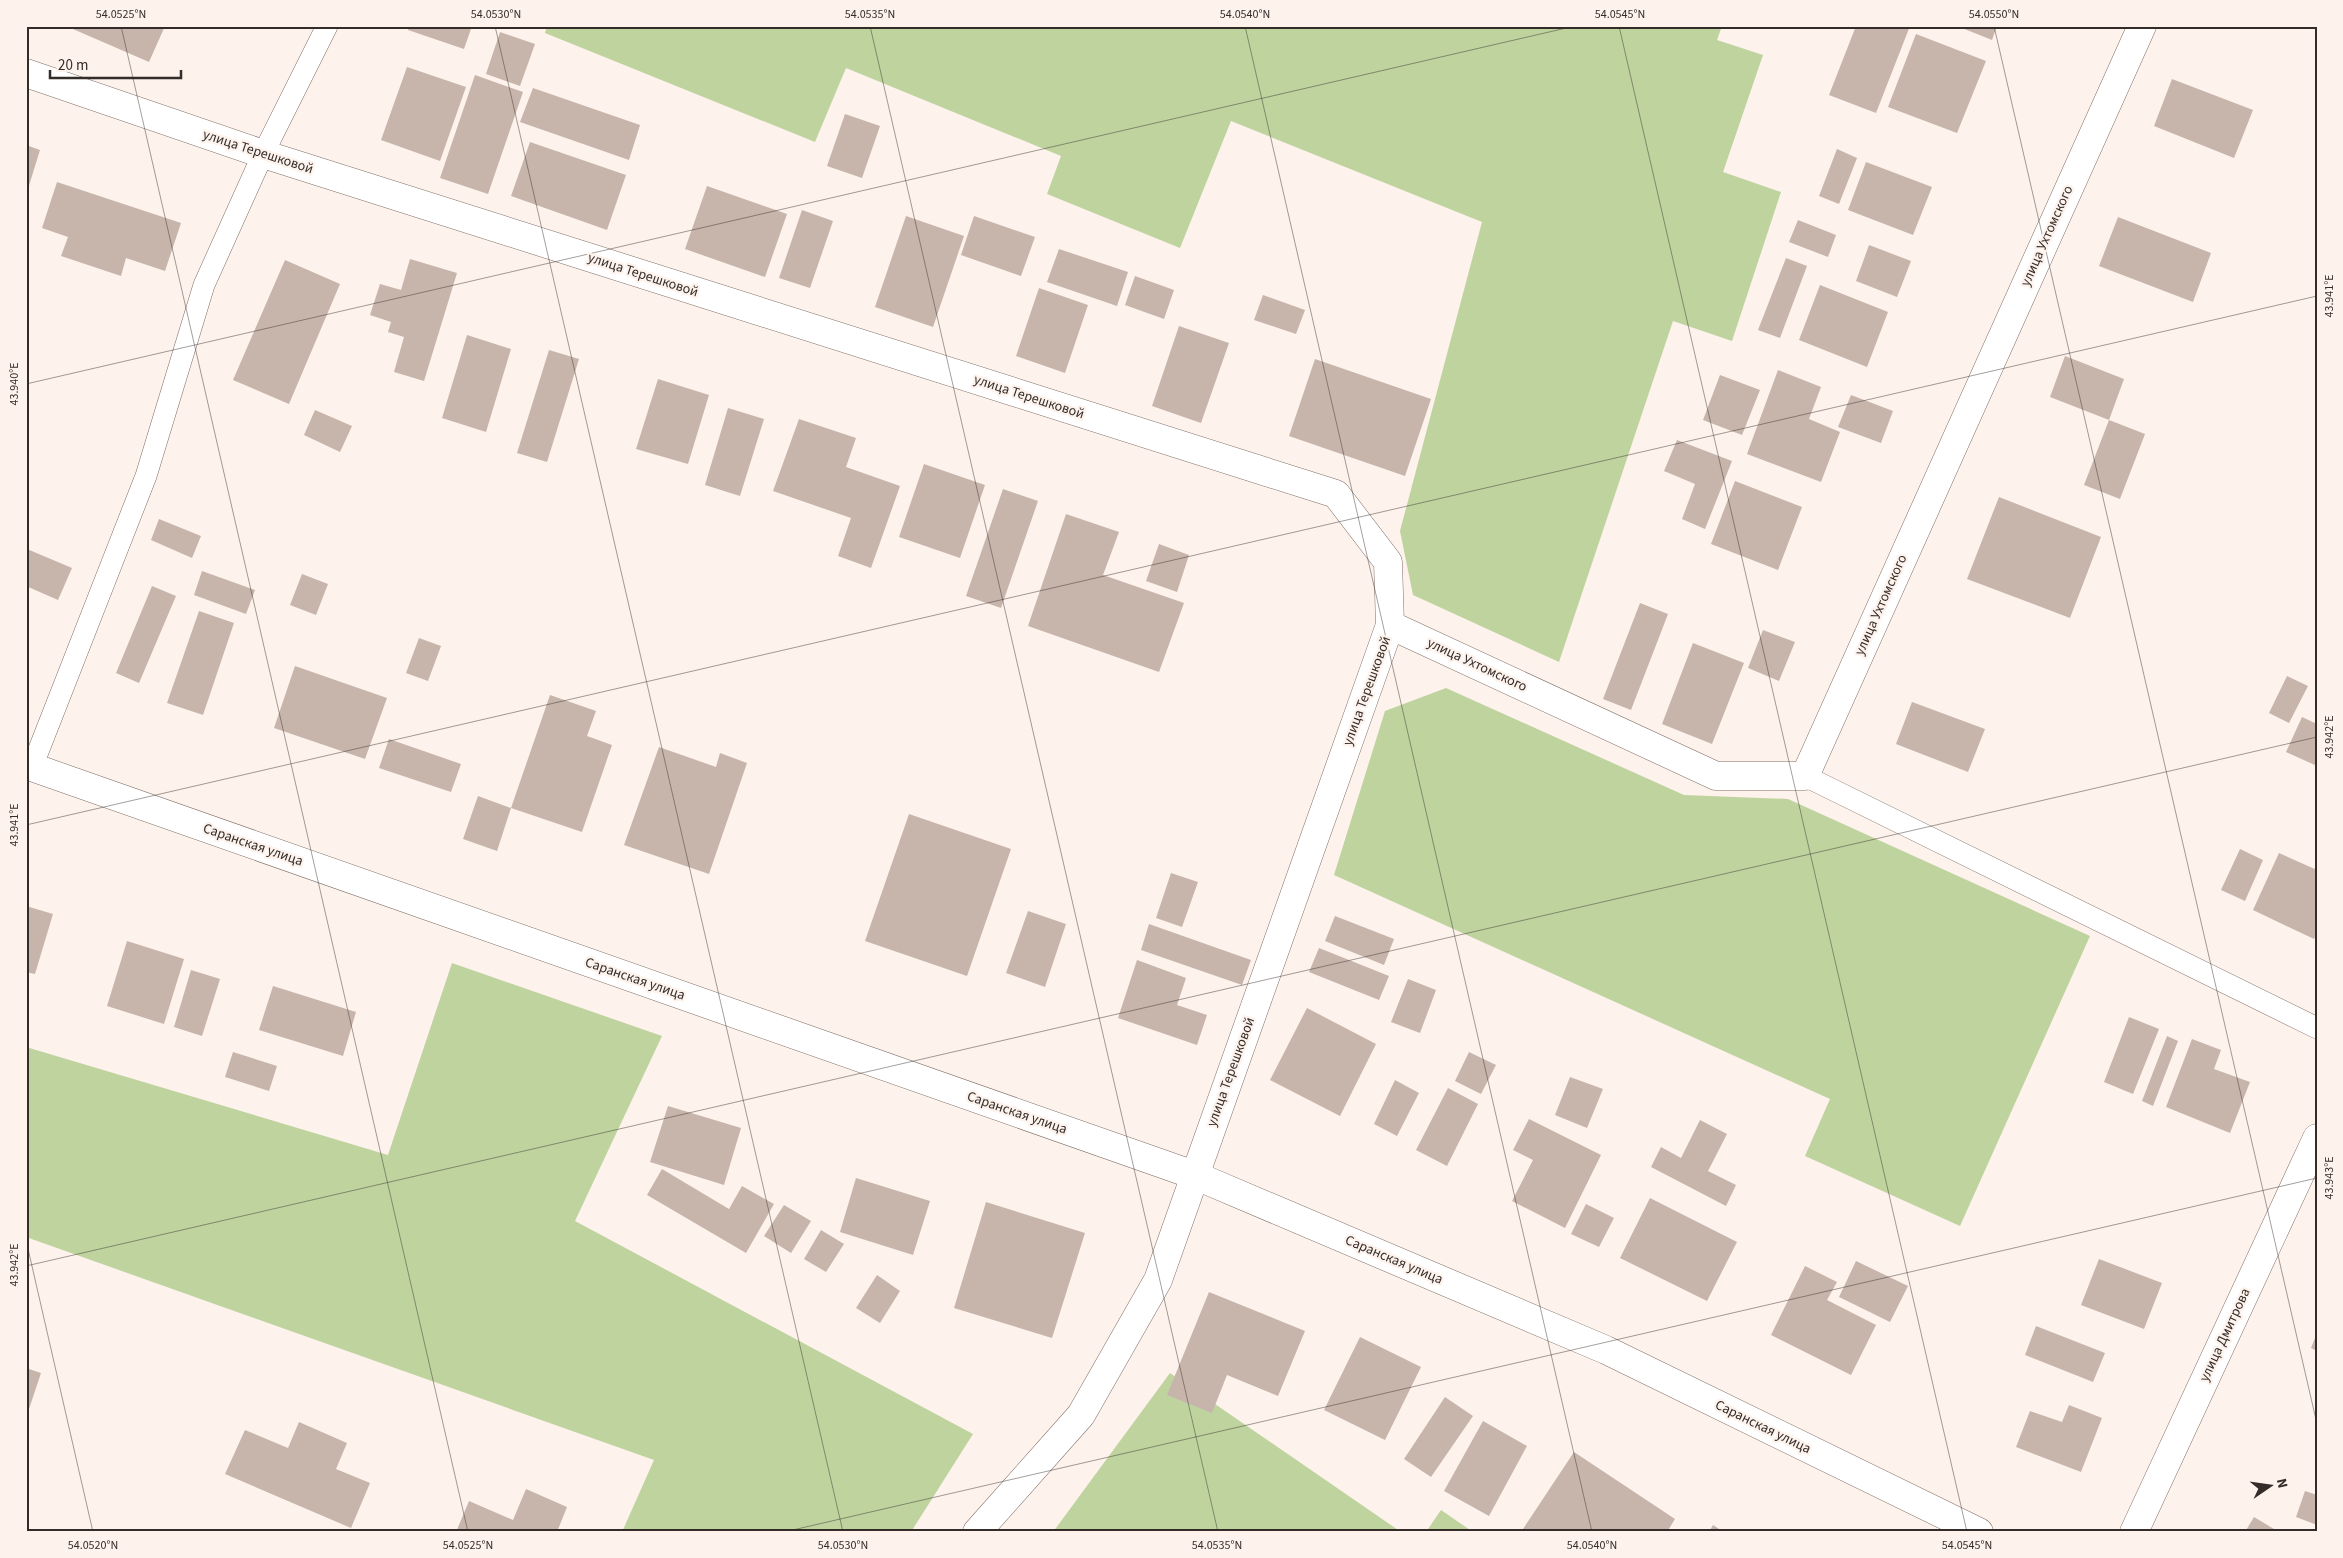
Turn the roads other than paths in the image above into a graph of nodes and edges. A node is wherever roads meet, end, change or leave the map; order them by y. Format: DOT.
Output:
graph roads {
  1 [pos="327,26"];
  2 [pos="2142,26"];
  3 [pos="26,73"];
  4 [pos="263,154"];
  5 [pos="1390,624"];
  6 [pos="29,766"];
  7 [pos="1805,776"];
  8 [pos="2317,1028"];
  9 [pos="2317,1138"];
  10 [pos="1194,1175"];
  11 [pos="977,1532"];
  12 [pos="1980,1532"];
  13 [pos="2134,1532"];
  1 -- 4 [label="lane"];
  2 -- 7 [label="street, улица Ухтомского"];
  3 -- 4 [label="street, улица Терешковой"];
  4 -- 5 [label="street, улица Терешковой"];
  4 -- 6 [label="lane"];
  5 -- 7 [label="street, улица Ухтомского"];
  5 -- 10 [label="street, улица Терешковой"];
  6 -- 10 [label="street, Саранская улица"];
  7 -- 8 [label="lane"];
  9 -- 13 [label="street, улица Дмитрова"];
  10 -- 11 [label="street, улица Терешковой"];
  10 -- 12 [label="street, Саранская улица"];
}
